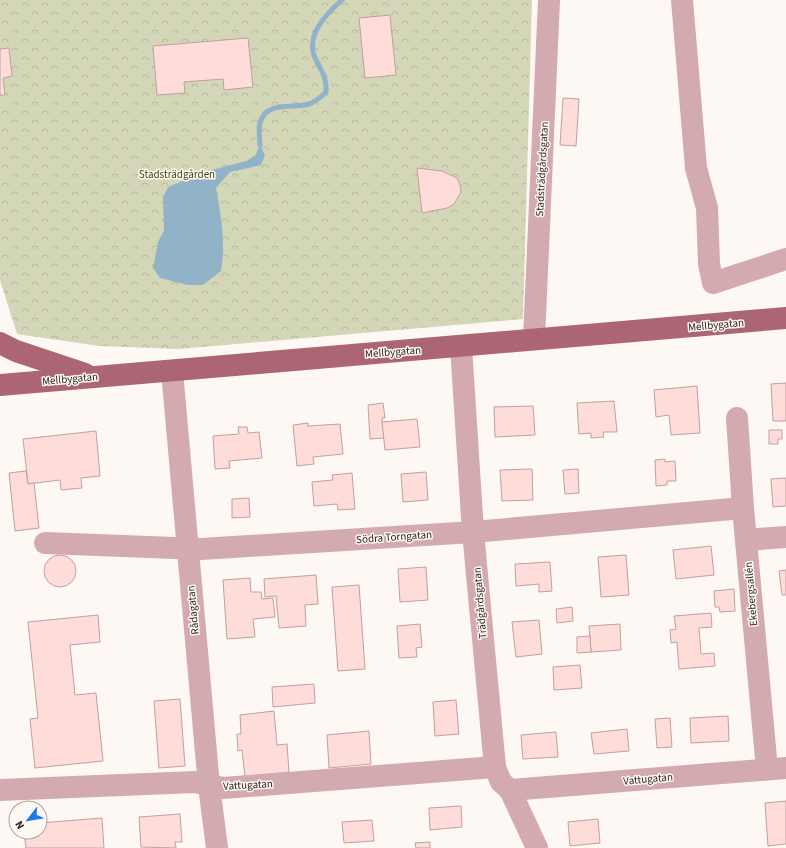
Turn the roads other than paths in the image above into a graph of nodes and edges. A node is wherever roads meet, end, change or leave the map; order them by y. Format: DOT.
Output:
graph roads {
  1 [pos="549,0"];
  2 [pos="682,0"];
  3 [pos="786,259"];
  4 [pos="786,318"];
  5 [pos="534,339"];
  6 [pos="0,343"];
  7 [pos="461,346"];
  8 [pos="172,371"];
  9 [pos="94,377"];
  10 [pos="0,385"];
  11 [pos="737,418"];
  12 [pos="743,508"];
  13 [pos="473,532"];
  14 [pos="786,537"];
  15 [pos="746,540"];
  16 [pos="45,543"];
  17 [pos="187,549"];
  18 [pos="495,767"];
  19 [pos="776,769"];
  20 [pos="209,786"];
  21 [pos="0,790"];
  22 [pos="510,790"];
  23 [pos="217,848"];
  24 [pos="537,848"];
  1 -- 5 [label="street, Stadsträdgårdsgatan"];
  2 -- 3 [label="street"];
  4 -- 5 [label="main road, Mellbygatan"];
  5 -- 7 [label="main road, Mellbygatan"];
  6 -- 9 [label="main road"];
  7 -- 8 [label="main road, Mellbygatan"];
  7 -- 13 [label="street, Trädgårdsgatan"];
  8 -- 9 [label="main road, Mellbygatan"];
  8 -- 17 [label="street, Rådagatan"];
  9 -- 10 [label="main road, Mellbygatan"];
  11 -- 12 [label="street, Ekebergsallén"];
  12 -- 13 [label="street, Södra Torngatan"];
  12 -- 15 [label="street, Ekebergsallén"];
  13 -- 17 [label="street, Södra Torngatan"];
  13 -- 18 [label="street, Trädgårdsgatan"];
  14 -- 15 [label="street"];
  15 -- 19 [label="street, Ekebergsallén"];
  16 -- 17 [label="street, Södra Torngatan"];
  17 -- 20 [label="street, Rådagatan"];
  18 -- 20 [label="street, Vattugatan"];
  18 -- 22 [label="street, Trädgårdsgatan"];
  19 -- 22 [label="street, Vattugatan"];
  20 -- 21 [label="street, Vattugatan"];
  20 -- 23 [label="street, Rådagatan"];
  22 -- 24 [label="street, Trädgårdsgatan"];
}
